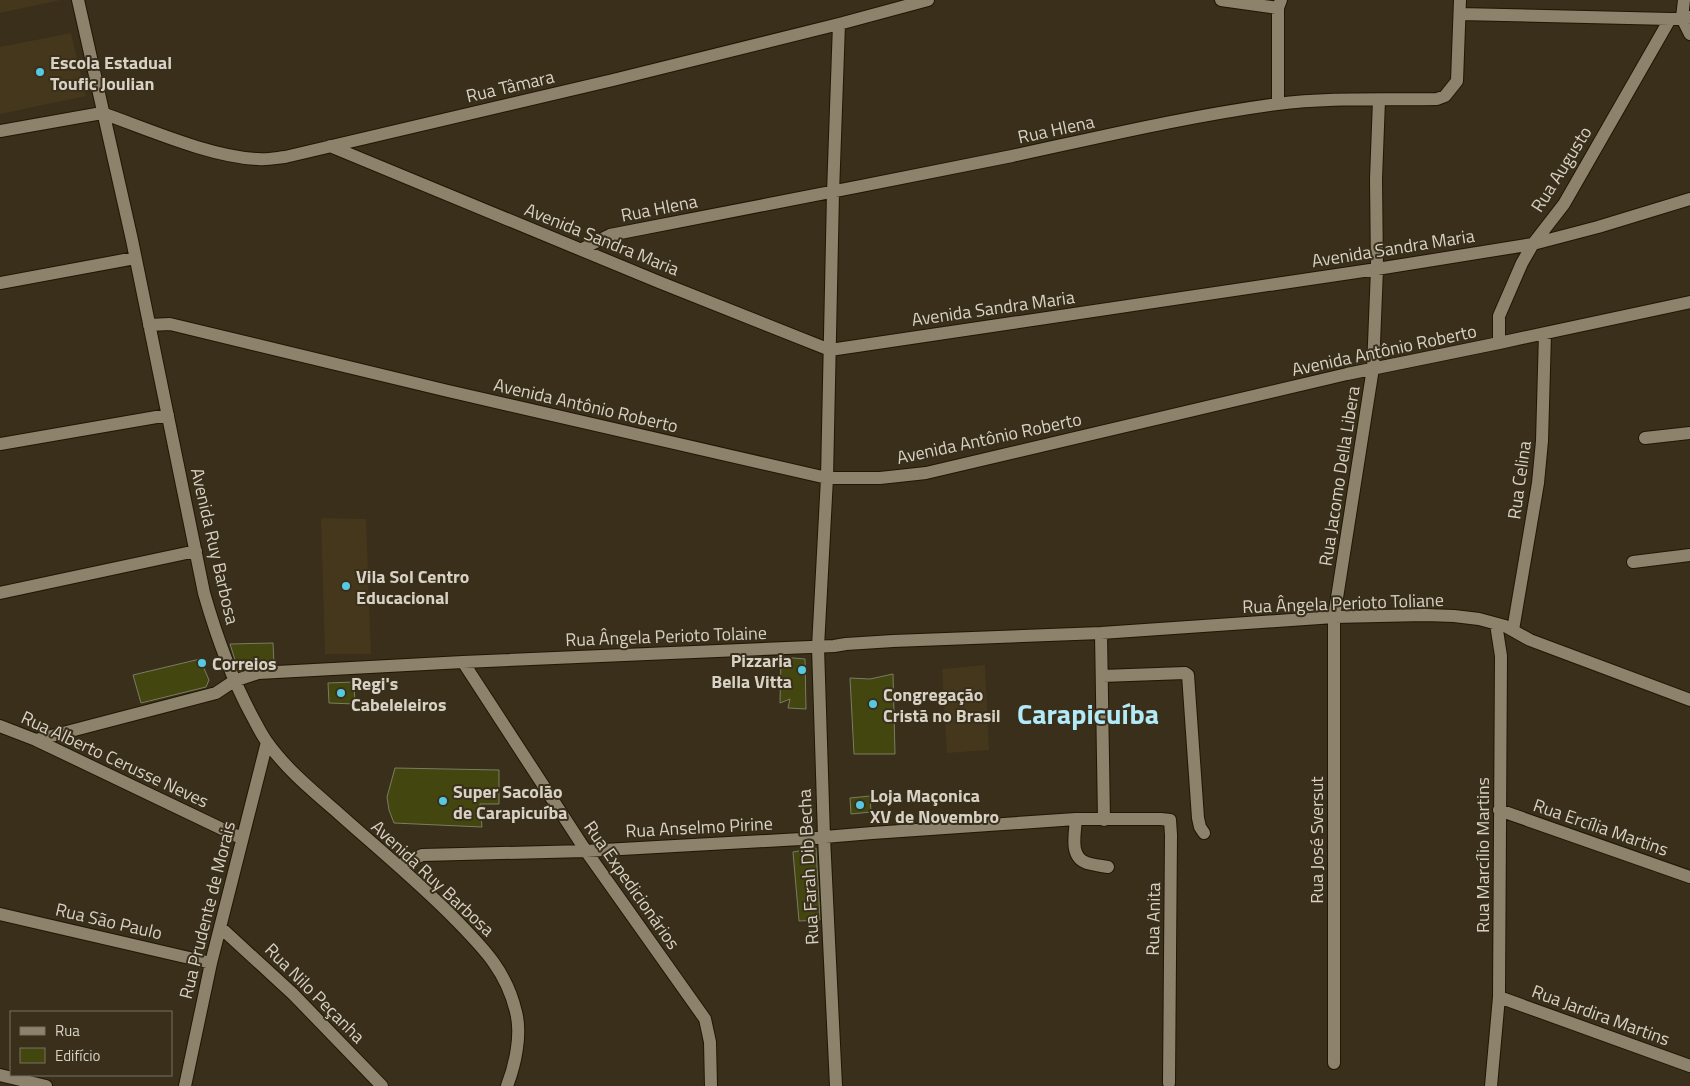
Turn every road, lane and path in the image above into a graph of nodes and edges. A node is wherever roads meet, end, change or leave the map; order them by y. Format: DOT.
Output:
graph roads {
  1 [pos="78,0"];
  2 [pos="928,0"];
  3 [pos="1221,0"];
  4 [pos="1460,0"];
  5 [pos="1684,0"];
  6 [pos="896,4"];
  7 [pos="1279,4"];
  8 [pos="1460,14"];
  9 [pos="1681,18"];
  10 [pos="839,24"];
  11 [pos="1690,34"];
  12 [pos="1379,100"];
  13 [pos="1278,104"];
  14 [pos="102,113"];
  15 [pos="0,131"];
  16 [pos="330,146"];
  17 [pos="833,192"];
  18 [pos="1690,199"];
  19 [pos="1533,244"];
  20 [pos="582,249"];
  21 [pos="135,258"];
  22 [pos="1377,269"];
  23 [pos="0,283"];
  24 [pos="1690,302"];
  25 [pos="149,325"];
  26 [pos="1544,333"];
  27 [pos="1499,343"];
  28 [pos="830,350"];
  29 [pos="1373,368"];
  30 [pos="168,415"];
  31 [pos="1690,433"];
  32 [pos="1645,438"];
  33 [pos="0,444"];
  34 [pos="827,478"];
  35 [pos="196,551"];
  36 [pos="1690,555"];
  37 [pos="1633,562"];
  38 [pos="0,593"];
  39 [pos="1334,617"];
  40 [pos="1496,624"];
  41 [pos="1513,630"];
  42 [pos="1101,633"];
  43 [pos="818,647"];
  44 [pos="463,662"];
  45 [pos="1102,676"];
  46 [pos="234,681"];
  47 [pos="1690,700"];
  48 [pos="0,726"];
  49 [pos="36,740"];
  50 [pos="267,742"];
  51 [pos="1499,810"];
  52 [pos="1076,819"];
  53 [pos="1104,820"];
  54 [pos="1204,833"];
  55 [pos="824,837"];
  56 [pos="241,838"];
  57 [pos="586,852"];
  58 [pos="399,866"];
  59 [pos="1108,867"];
  60 [pos="1690,876"];
  61 [pos="0,914"];
  62 [pos="220,927"];
  63 [pos="211,963"];
  64 [pos="1499,997"];
  65 [pos="1334,1063"];
  66 [pos="1690,1066"];
  67 [pos="0,1075"];
  68 [pos="1169,1083"];
  69 [pos="46,1086"];
  70 [pos="185,1086"];
  71 [pos="382,1086"];
  72 [pos="507,1086"];
  73 [pos="711,1086"];
  74 [pos="836,1086"];
  75 [pos="1492,1086"];
  1 -- 14 [label="street, Avenida Ruy Barbosa"];
  2 -- 6 [label="street, Rua Tâmara"];
  3 -- 7 [label="street"];
  4 -- 8 [label="street, Rua Hlena"];
  5 -- 9 [label="street, Rua Augusto"];
  6 -- 10 [label="street, Rua Tâmara"];
  7 -- 13 [label="street"];
  8 -- 9 [label="street"];
  8 -- 12 [label="street, Rua Hlena"];
  9 -- 11 [label="street"];
  9 -- 19 [label="street, Rua Augusto"];
  10 -- 16 [label="street, Rua Tâmara"];
  10 -- 17 [label="street, Rua Farah Dib Becha"];
  12 -- 13 [label="street, Rua Hlena"];
  12 -- 22 [label="street, Rua Jacomo Della Libera"];
  13 -- 17 [label="street, Rua Hlena"];
  14 -- 15 [label="street"];
  14 -- 16 [label="street, Rua Tâmara"];
  14 -- 21 [label="street, Avenida Ruy Barbosa"];
  16 -- 20 [label="street, Avenida Sandra Maria"];
  17 -- 20 [label="street, Rua Hlena"];
  17 -- 28 [label="street, Rua Farah Dib Becha"];
  18 -- 19 [label="street, Avenida Sandra Maria"];
  19 -- 22 [label="street, Avenida Sandra Maria"];
  19 -- 27 [label="street, Rua Augusto"];
  20 -- 28 [label="street, Avenida Sandra Maria"];
  21 -- 23 [label="street"];
  21 -- 25 [label="street, Avenida Ruy Barbosa"];
  22 -- 28 [label="street, Avenida Sandra Maria"];
  22 -- 29 [label="street, Rua Jacomo Della Libera"];
  24 -- 26 [label="street, Avenida Antônio Roberto"];
  25 -- 30 [label="street, Avenida Ruy Barbosa"];
  25 -- 34 [label="street, Avenida Antônio Roberto"];
  26 -- 27 [label="street, Avenida Antônio Roberto"];
  26 -- 41 [label="street, Rua Celina"];
  27 -- 29 [label="street, Avenida Antônio Roberto"];
  28 -- 34 [label="street, Rua Farah Dib Becha"];
  29 -- 34 [label="street, Avenida Antônio Roberto"];
  29 -- 39 [label="street, Rua Jacomo Della Libera"];
  30 -- 33 [label="street"];
  30 -- 35 [label="street, Avenida Ruy Barbosa"];
  31 -- 32 [label="street"];
  34 -- 43 [label="street, Rua Farah Dib Becha"];
  35 -- 38 [label="street"];
  35 -- 46 [label="street, Avenida Ruy Barbosa"];
  36 -- 37 [label="street"];
  39 -- 40 [label="street, Rua Ângela Perioto Toliane"];
  39 -- 42 [label="street, Rua Ângela Perioto Toliane"];
  39 -- 65 [label="street, Rua José Sversut"];
  40 -- 41 [label="street, Rua Ângela Perioto Toliane"];
  40 -- 51 [label="street, Rua Marcílio Martins"];
  41 -- 47 [label="street, Rua Ângela Perioto Toliane"];
  42 -- 43 [label="street, Rua Ângela Perioto Tolaine"];
  42 -- 45 [label="street"];
  43 -- 44 [label="street, Rua Ângela Perioto Tolaine"];
  43 -- 55 [label="street, Rua Farah Dib Becha"];
  44 -- 46 [label="street, Rua Ângela Perioto Tolaine"];
  44 -- 57 [label="street, Rua Expedicionários"];
  45 -- 53 [label="street"];
  45 -- 54 [label="street"];
  46 -- 49 [label="street, Rua Ângela Perioto Tolaine"];
  46 -- 50 [label="street, Avenida Ruy Barbosa"];
  48 -- 49 [label="street, Rua Alberto Cerusse Neves"];
  49 -- 56 [label="street, Rua Alberto Cerusse Neves"];
  50 -- 56 [label="street, Rua Prudente de Morais"];
  50 -- 58 [label="street, Avenida Ruy Barbosa"];
  51 -- 60 [label="street, Rua Ercília Martins"];
  51 -- 64 [label="street, Rua Marcílio Martins"];
  52 -- 53 [label="street, Rua Anselmo Pirine"];
  52 -- 55 [label="street, Rua Anselmo Pirine"];
  52 -- 59 [label="street"];
  53 -- 68 [label="street, Rua Anita"];
  55 -- 57 [label="street, Rua Anselmo Pirine"];
  55 -- 74 [label="street, Rua Farah Dib Becha"];
  56 -- 62 [label="street, Rua Prudente de Morais"];
  57 -- 58 [label="street, Rua Anselmo Pirine"];
  57 -- 73 [label="street, Rua Expedicionários"];
  58 -- 72 [label="street, Avenida Ruy Barbosa"];
  61 -- 63 [label="street, Rua São Paulo"];
  62 -- 63 [label="street, Rua Prudente de Morais"];
  62 -- 71 [label="street, Rua Nilo Peçanha"];
  63 -- 70 [label="street, Rua Prudente de Morais"];
  64 -- 66 [label="street, Rua Jardira Martins"];
  64 -- 75 [label="street, Rua Marcílio Martins"];
  67 -- 69 [label="street"];
}
